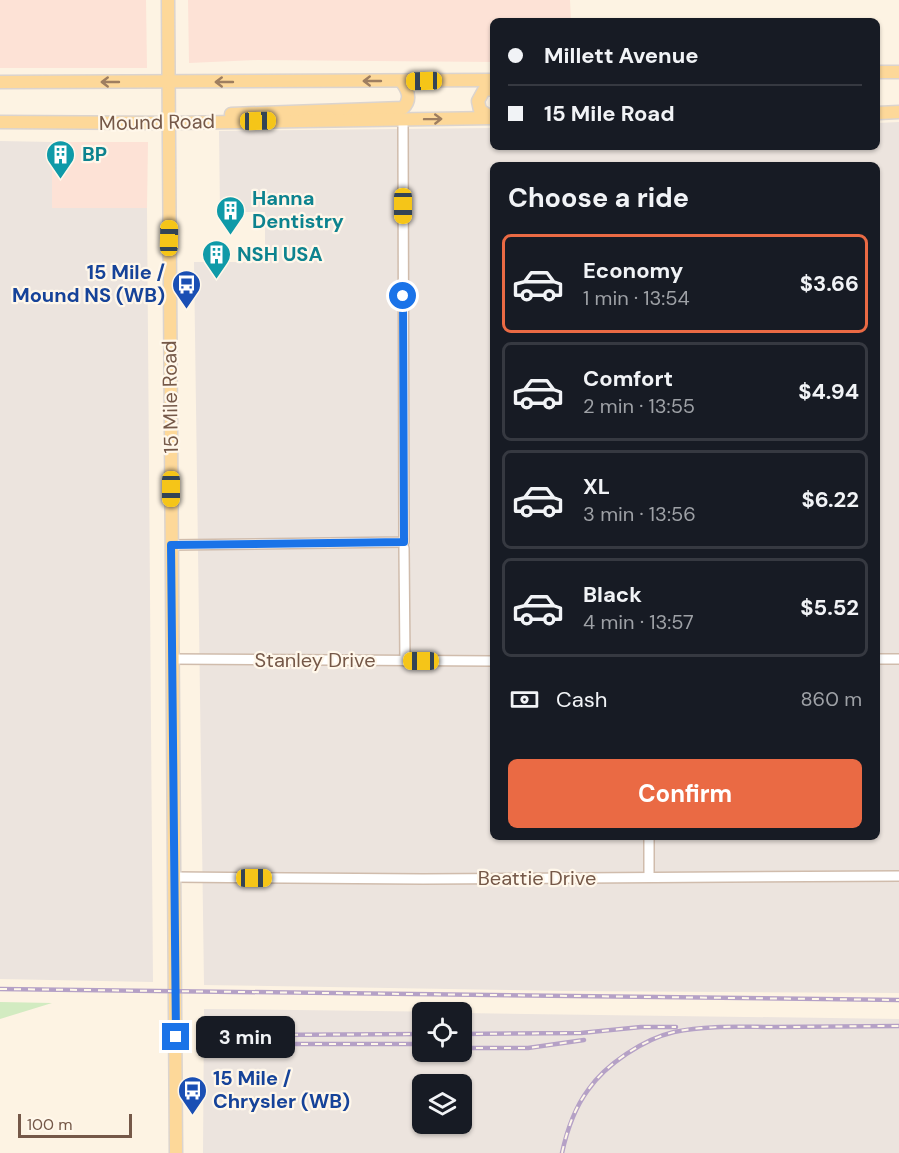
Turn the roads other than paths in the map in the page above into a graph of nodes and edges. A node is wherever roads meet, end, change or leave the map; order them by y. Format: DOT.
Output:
graph roads {
  1 [pos="168,0"];
  2 [pos="880,72"];
  3 [pos="899,72"];
  4 [pos="490,80"];
  5 [pos="400,81"];
  6 [pos="0,82"];
  7 [pos="169,82"];
  8 [pos="490,89"];
  9 [pos="490,116"];
  10 [pos="490,118"];
  11 [pos="403,119"];
  12 [pos="0,122"];
  13 [pos="206,122"];
  14 [pos="169,123"];
  15 [pos="171,545"];
  16 [pos="404,545"];
  17 [pos="172,659"];
  18 [pos="880,659"];
  19 [pos="899,659"];
  20 [pos="405,661"];
  21 [pos="490,661"];
  22 [pos="649,840"];
  23 [pos="899,876"];
  24 [pos="174,877"];
  25 [pos="649,877"];
  26 [pos="176,1153"];
  1 -- 7 [label="main road, 15 Mile Road"];
  2 -- 3 [label="main road"];
  4 -- 5 [label="main road, Mound Road"];
  5 -- 7 [label="main road, Mound Road, one-way"];
  5 -- 13 [label="main road"];
  7 -- 6 [label="main road, Mound Road, one-way"];
  7 -- 14 [label="main road, 15 Mile Road"];
  8 -- 9 [label="main road"];
  11 -- 10 [label="main road, Mound Road, one-way"];
  11 -- 13 [label="main road, Mound Road"];
  11 -- 16 [label="street"];
  12 -- 14 [label="main road, Mound Road"];
  13 -- 14 [label="main road, Mound Road"];
  14 -- 15 [label="main road, 15 Mile Road"];
  15 -- 16 [label="street"];
  15 -- 17 [label="main road, 15 Mile Road"];
  16 -- 20 [label="street"];
  17 -- 20 [label="street, Stanley Drive"];
  17 -- 24 [label="main road, 15 Mile Road"];
  18 -- 19 [label="street"];
  20 -- 21 [label="street, Stanley Drive"];
  22 -- 25 [label="street"];
  23 -- 25 [label="street, Beattie Drive"];
  24 -- 25 [label="street, Beattie Drive"];
  24 -- 26 [label="main road, 15 Mile Road"];
}
